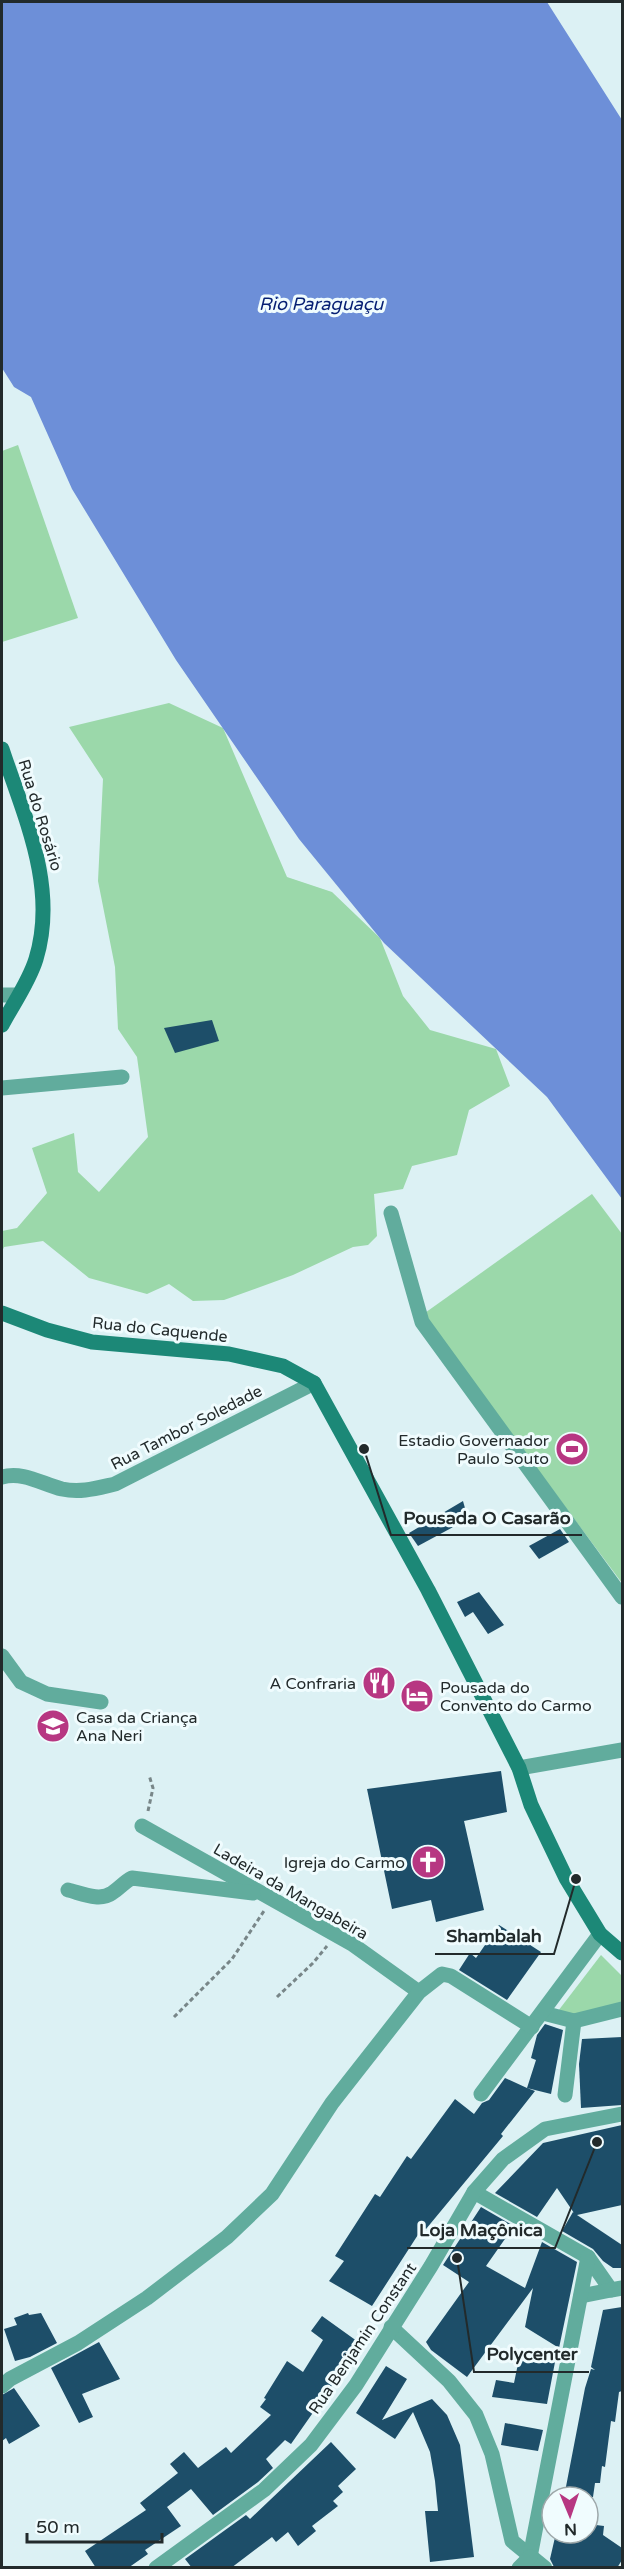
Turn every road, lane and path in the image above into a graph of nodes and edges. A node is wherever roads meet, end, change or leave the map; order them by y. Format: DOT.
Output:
graph roads {
  1 [pos="2,749"];
  2 [pos="2,995"];
  3 [pos="17,995"];
  4 [pos="2,1025"];
  5 [pos="122,1077"];
  6 [pos="2,1088"];
  7 [pos="391,1213"];
  8 [pos="2,1313"];
  9 [pos="314,1383"];
  10 [pos="2,1477"];
  11 [pos="622,1597"];
  12 [pos="2,1656"];
  13 [pos="101,1702"];
  14 [pos="622,1750"];
  15 [pos="519,1768"];
  16 [pos="149,1775"];
  17 [pos="142,1826"];
  18 [pos="68,1890"];
  19 [pos="267,1896"];
  20 [pos="335,1935"];
  21 [pos="600,1935"];
  22 [pos="622,1953"];
  23 [pos="419,1992"];
  24 [pos="277,1996"];
  25 [pos="622,2009"];
  26 [pos="543,2013"];
  27 [pos="174,2017"];
  28 [pos="574,2021"];
  29 [pos="532,2027"];
  30 [pos="481,2094"];
  31 [pos="565,2095"];
  32 [pos="622,2114"];
  33 [pos="474,2192"];
  34 [pos="588,2257"];
  35 [pos="617,2289"];
  36 [pos="581,2296"];
  37 [pos="391,2327"];
  38 [pos="2,2386"];
  39 [pos="530,2557"];
  40 [pos="156,2568"];
  41 [pos="519,2568"];
  42 [pos="545,2568"];
  1 -- 3 [label="street, Rua do Rosário"];
  2 -- 3 [label="street"];
  3 -- 4 [label="street, Rua do Rosário"];
  5 -- 6 [label="street"];
  7 -- 11 [label="street"];
  8 -- 9 [label="street, Rua do Caquende"];
  9 -- 10 [label="street, Rua Tambor Soledade"];
  9 -- 15 [label="street"];
  12 -- 13 [label="street"];
  14 -- 15 [label="street"];
  15 -- 21 [label="street"];
  16 -- 17 [label="path"];
  17 -- 19 [label="street, Ladeira da Mangabeira"];
  18 -- 19 [label="street"];
  19 -- 20 [label="street, Ladeira da Mangabeira"];
  19 -- 27 [label="path"];
  20 -- 23 [label="street, Ladeira da Mangabeira"];
  20 -- 24 [label="path"];
  21 -- 22 [label="street"];
  21 -- 26 [label="street"];
  23 -- 29 [label="street"];
  23 -- 38 [label="street"];
  25 -- 28 [label="street"];
  26 -- 28 [label="street"];
  26 -- 29 [label="street"];
  28 -- 31 [label="street"];
  29 -- 30 [label="street"];
  32 -- 33 [label="street, Rua Benjamin Constant"];
  33 -- 34 [label="street"];
  33 -- 37 [label="street, Rua Benjamin Constant"];
  34 -- 35 [label="street"];
  34 -- 36 [label="street"];
  35 -- 36 [label="street"];
  36 -- 39 [label="street"];
  37 -- 39 [label="street"];
  37 -- 40 [label="street, Rua Benjamin Constant"];
  39 -- 41 [label="street"];
  39 -- 42 [label="street"];
}
